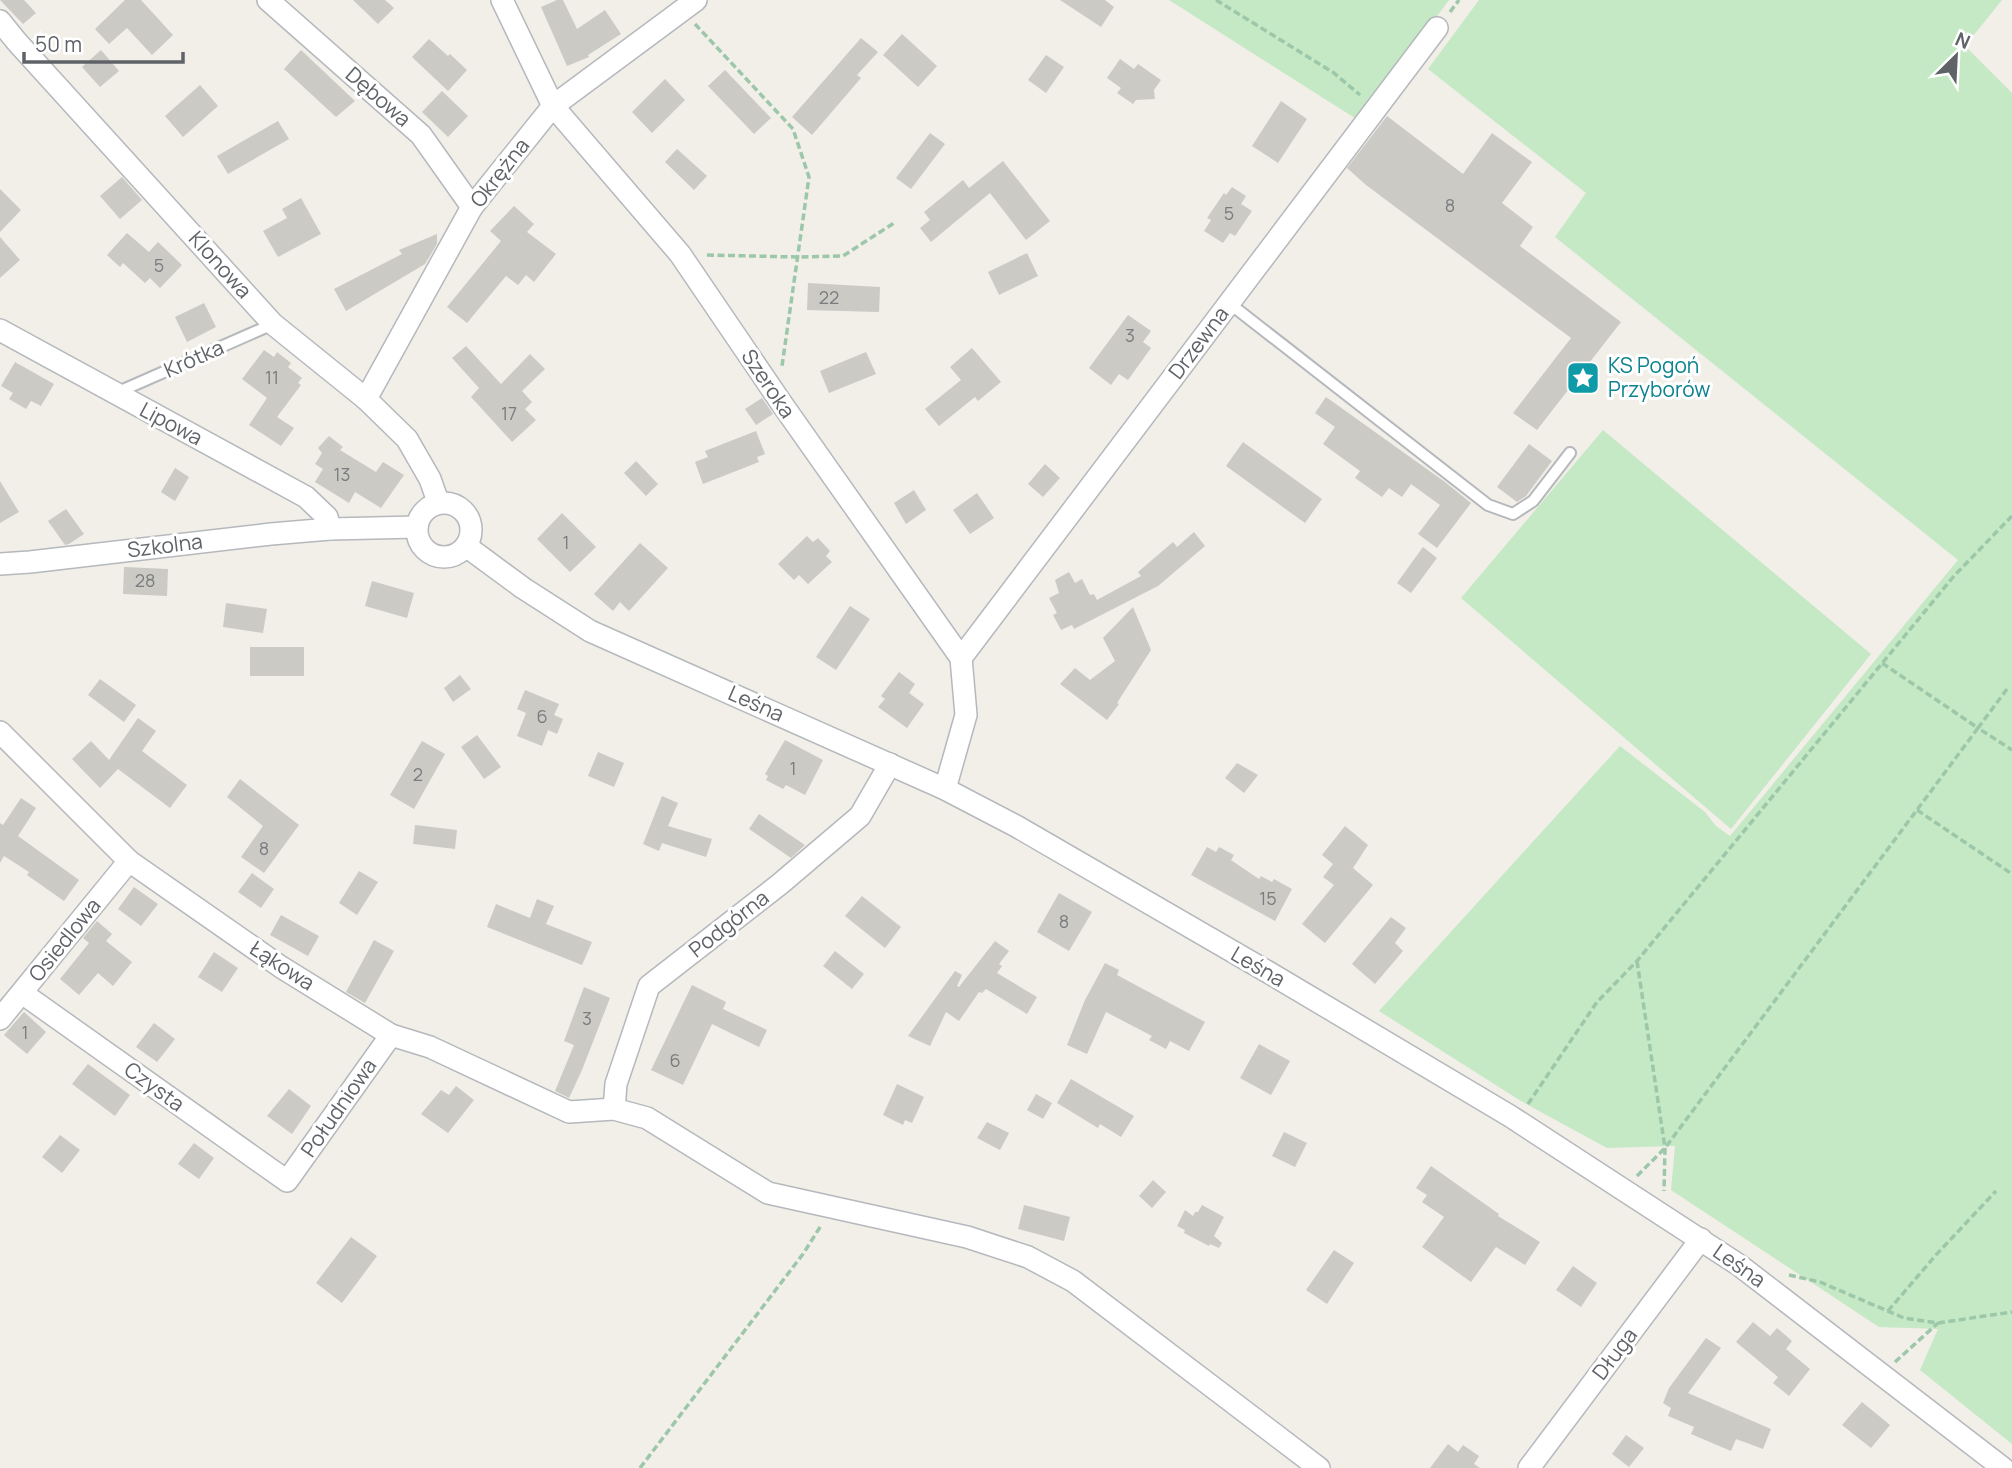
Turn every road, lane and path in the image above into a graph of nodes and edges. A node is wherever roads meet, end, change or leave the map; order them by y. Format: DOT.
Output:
graph roads {
  1 [pos="268,0"];
  2 [pos="502,0"];
  3 [pos="1216,0"];
  4 [pos="689,5"];
  5 [pos="0,21"];
  6 [pos="1437,29"];
  7 [pos="553,106"];
  8 [pos="1377,109"];
  9 [pos="472,207"];
  10 [pos="894,223"];
  11 [pos="680,254"];
  12 [pos="797,257"];
  13 [pos="1229,303"];
  14 [pos="274,324"];
  15 [pos="0,330"];
  16 [pos="114,394"];
  17 [pos="366,399"];
  18 [pos="782,404"];
  19 [pos="1570,453"];
  20 [pos="437,504"];
  21 [pos="2012,516"];
  22 [pos="417,527"];
  23 [pos="330,529"];
  24 [pos="466,547"];
  25 [pos="0,564"];
  26 [pos="961,658"];
  27 [pos="1881,663"];
  28 [pos="2007,689"];
  29 [pos="1978,728"];
  30 [pos="0,732"];
  31 [pos="2012,750"];
  32 [pos="890,764"];
  33 [pos="944,789"];
  34 [pos="1917,810"];
  35 [pos="129,861"];
  36 [pos="2012,874"];
  37 [pos="1637,961"];
  38 [pos="22,993"];
  39 [pos="0,1019"];
  40 [pos="391,1035"];
  41 [pos="614,1109"];
  42 [pos="1517,1121"];
  43 [pos="1665,1148"];
  44 [pos="287,1181"];
  45 [pos="1624,1189"];
  46 [pos="1996,1191"];
  47 [pos="830,1206"];
  48 [pos="1663,1215"];
  49 [pos="1701,1239"];
  50 [pos="1780,1273"];
  51 [pos="1888,1311"];
  52 [pos="2012,1312"];
  53 [pos="1938,1323"];
  54 [pos="1882,1374"];
  55 [pos="640,1468"];
  56 [pos="1319,1468"];
  57 [pos="1529,1468"];
  58 [pos="2003,1468"];
  1 -- 9 [label="street, Dębowa"];
  2 -- 7 [label="street, Szeroka"];
  3 -- 8 [label="path"];
  4 -- 7 [label="street, Okrężna"];
  4 -- 12 [label="path"];
  5 -- 14 [label="street, Klonowa"];
  6 -- 8 [label="street, Drzewna"];
  7 -- 9 [label="street, Okrężna"];
  7 -- 11 [label="street, Szeroka"];
  8 -- 13 [label="street, Drzewna"];
  9 -- 17 [label="street, Okrężna"];
  10 -- 12 [label="path"];
  11 -- 12 [label="path"];
  11 -- 18 [label="street, Szeroka"];
  12 -- 18 [label="path"];
  13 -- 19 [label="lane"];
  13 -- 26 [label="street, Drzewna"];
  14 -- 16 [label="lane, Krótka"];
  14 -- 17 [label="street, Klonowa"];
  15 -- 16 [label="street, Lipowa"];
  16 -- 23 [label="street, Lipowa"];
  17 -- 20 [label="street, Klonowa"];
  18 -- 26 [label="street, Szeroka"];
  20 -- 22 [label="street"];
  20 -- 24 [label="street"];
  21 -- 27 [label="path"];
  22 -- 23 [label="street"];
  22 -- 24 [label="street"];
  23 -- 25 [label="street, Szkolna"];
  24 -- 32 [label="street, Leśna"];
  26 -- 33 [label="street"];
  27 -- 29 [label="path"];
  27 -- 37 [label="path"];
  28 -- 29 [label="path"];
  29 -- 31 [label="path"];
  29 -- 34 [label="path"];
  30 -- 35 [label="street, Łąkowa"];
  32 -- 33 [label="street, Leśna"];
  32 -- 41 [label="street, Podgórna"];
  33 -- 42 [label="street, Leśna"];
  34 -- 36 [label="path"];
  34 -- 43 [label="path"];
  35 -- 38 [label="street, Osiedlowa"];
  35 -- 40 [label="street, Łąkowa"];
  37 -- 42 [label="path"];
  37 -- 43 [label="path"];
  38 -- 39 [label="street, Osiedlowa"];
  38 -- 44 [label="street, Czysta"];
  40 -- 41 [label="street, Łąkowa"];
  40 -- 44 [label="street, Południowa"];
  41 -- 47 [label="street, Łąkowa"];
  42 -- 45 [label="street, Leśna"];
  43 -- 45 [label="path"];
  43 -- 48 [label="path"];
  45 -- 48 [label="street, Leśna"];
  46 -- 51 [label="path"];
  47 -- 55 [label="path"];
  47 -- 56 [label="street, Łąkowa"];
  48 -- 49 [label="street, Leśna"];
  49 -- 54 [label="street, Leśna"];
  49 -- 57 [label="street, Długa"];
  50 -- 51 [label="path"];
  51 -- 53 [label="path"];
  52 -- 53 [label="path"];
  53 -- 54 [label="path"];
  54 -- 58 [label="street, Leśna"];
}
